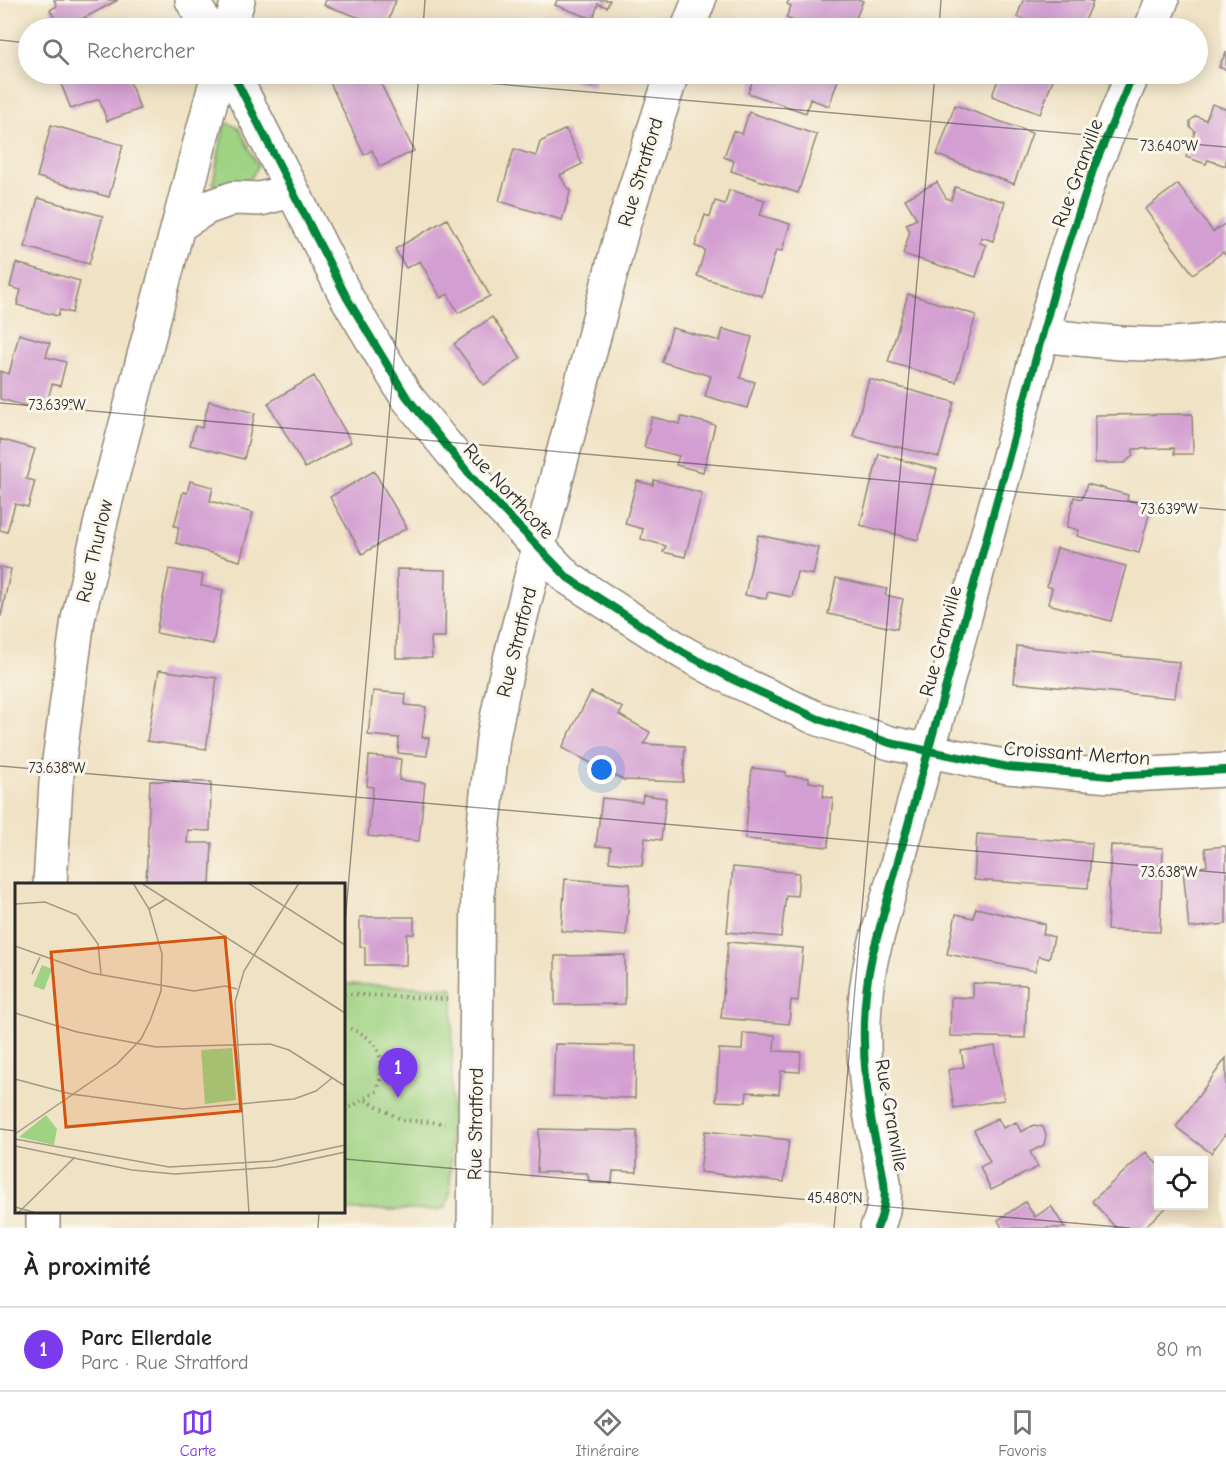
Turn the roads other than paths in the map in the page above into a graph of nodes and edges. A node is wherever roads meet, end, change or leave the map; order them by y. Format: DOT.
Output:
graph roads {
  1 [pos="192,0"];
  2 [pos="238,0"];
  3 [pos="699,0"];
  4 [pos="1162,0"];
  5 [pos="202,18"];
  6 [pos="233,18"];
  7 [pos="692,18"];
  8 [pos="1155,18"];
  9 [pos="215,84"];
  10 [pos="237,84"];
  11 [pos="669,84"];
  12 [pos="1129,84"];
  13 [pos="292,190"];
  14 [pos="179,225"];
  15 [pos="1042,334"];
  16 [pos="1226,338"];
  17 [pos="540,548"];
  18 [pos="927,751"];
  19 [pos="1226,770"];
  20 [pos="50,883"];
  21 [pos="474,1228"];
  22 [pos="876,1228"];
  1 -- 5 [label="street"];
  2 -- 6 [label="street"];
  3 -- 7 [label="street"];
  4 -- 8 [label="street"];
  9 -- 14 [label="street, Rue Thurlow"];
  10 -- 13 [label="street, Rue Northcote"];
  11 -- 17 [label="street, Rue Stratford"];
  12 -- 15 [label="street, Rue Granville"];
  13 -- 14 [label="street"];
  13 -- 17 [label="street, Rue Northcote"];
  14 -- 20 [label="street, Rue Thurlow"];
  15 -- 16 [label="street"];
  15 -- 18 [label="street, Rue Granville"];
  17 -- 18 [label="street, Rue Northcote"];
  17 -- 21 [label="street, Rue Stratford"];
  18 -- 19 [label="street, Croissant Merton"];
  18 -- 22 [label="street, Rue Granville"];
}
